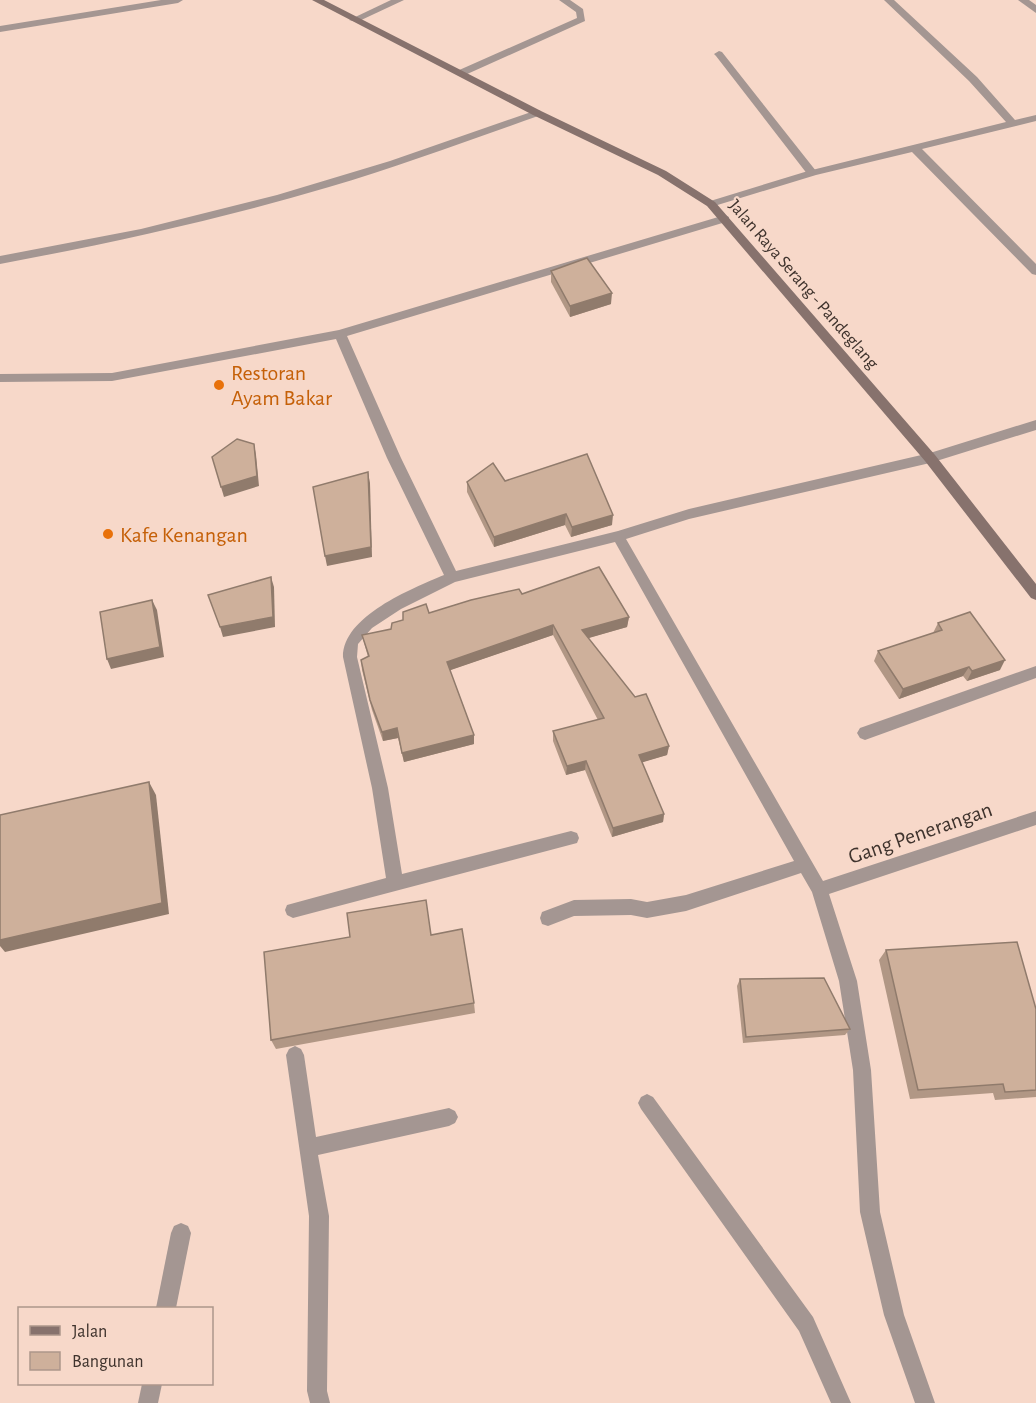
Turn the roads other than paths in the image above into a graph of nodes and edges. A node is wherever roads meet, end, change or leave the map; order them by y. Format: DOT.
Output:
graph roads {
  1 [pos="178,0"];
  2 [pos="316,0"];
  3 [pos="399,0"];
  4 [pos="889,0"];
  5 [pos="1023,0"];
  6 [pos="568,1"];
  7 [pos="1036,10"];
  8 [pos="354,20"];
  9 [pos="0,29"];
  10 [pos="719,54"];
  11 [pos="461,73"];
  12 [pos="537,113"];
  13 [pos="1036,118"];
  14 [pos="1012,123"];
  15 [pos="915,148"];
  16 [pos="812,173"];
  17 [pos="711,204"];
  18 [pos="725,219"];
  19 [pos="0,260"];
  20 [pos="1036,271"];
  21 [pos="340,334"];
  22 [pos="0,378"];
  23 [pos="1036,425"];
  24 [pos="930,458"];
  25 [pos="618,536"];
  26 [pos="452,577"];
  27 [pos="1036,594"];
  28 [pos="1036,672"];
  29 [pos="864,733"];
  30 [pos="1036,818"];
  31 [pos="571,838"];
  32 [pos="804,865"];
  33 [pos="395,885"];
  34 [pos="819,890"];
  35 [pos="293,910"];
  36 [pos="548,918"];
  37 [pos="295,1055"];
  38 [pos="647,1103"];
  39 [pos="448,1117"];
  40 [pos="308,1148"];
  41 [pos="181,1233"];
  42 [pos="166,1307"];
  43 [pos="152,1385"];
  44 [pos="148,1403"];
  45 [pos="320,1403"];
  46 [pos="841,1403"];
  47 [pos="925,1403"];
  1 -- 9 [label="street"];
  2 -- 8 [label="main road, Jalan Raya Serang - Pandeglang"];
  3 -- 8 [label="street"];
  4 -- 14 [label="street"];
  5 -- 7 [label="street"];
  6 -- 11 [label="street"];
  8 -- 11 [label="main road, Jalan Raya Serang - Pandeglang"];
  10 -- 16 [label="street"];
  11 -- 12 [label="main road, Jalan Raya Serang - Pandeglang"];
  12 -- 17 [label="main road, Jalan Raya Serang - Pandeglang"];
  12 -- 19 [label="street"];
  13 -- 14 [label="street"];
  14 -- 15 [label="street"];
  15 -- 16 [label="street"];
  15 -- 20 [label="street"];
  16 -- 17 [label="street"];
  17 -- 18 [label="main road, Jalan Raya Serang - Pandeglang"];
  18 -- 21 [label="street"];
  18 -- 24 [label="main road, Jalan Raya Serang - Pandeglang"];
  21 -- 22 [label="street"];
  21 -- 26 [label="street"];
  23 -- 24 [label="street"];
  24 -- 25 [label="street"];
  24 -- 27 [label="main road, Jalan Raya Serang - Pandeglang"];
  25 -- 26 [label="street"];
  25 -- 32 [label="street"];
  26 -- 33 [label="street"];
  28 -- 29 [label="street"];
  30 -- 34 [label="street, Gang Penerangan"];
  31 -- 33 [label="street"];
  32 -- 34 [label="street"];
  32 -- 36 [label="street"];
  33 -- 35 [label="street"];
  34 -- 47 [label="street"];
  37 -- 40 [label="street"];
  38 -- 46 [label="street"];
  39 -- 40 [label="street"];
  40 -- 45 [label="street"];
  41 -- 42 [label="street"];
  43 -- 44 [label="street"];
}
